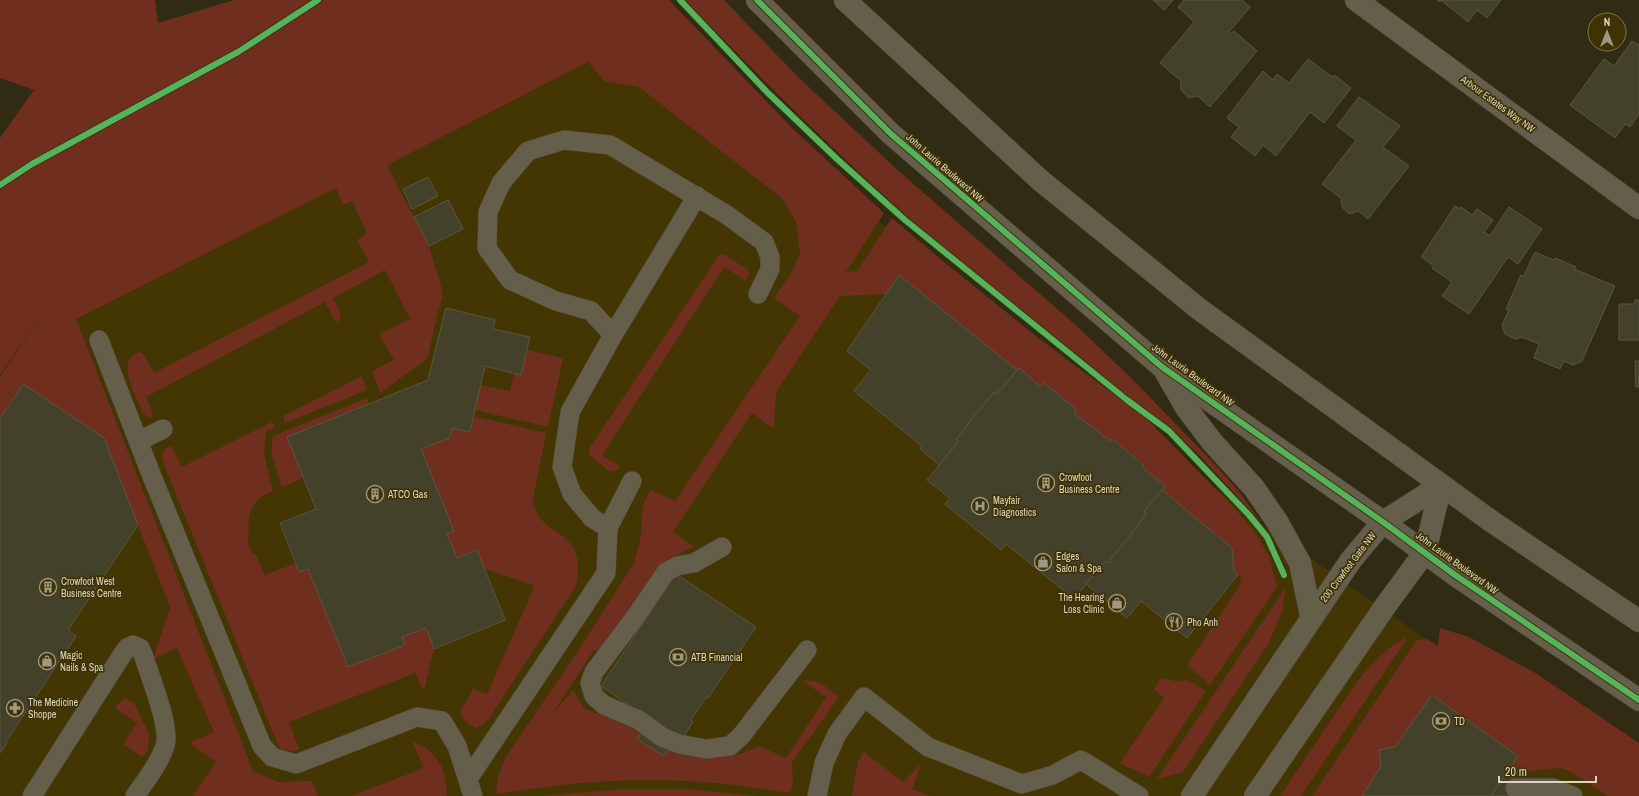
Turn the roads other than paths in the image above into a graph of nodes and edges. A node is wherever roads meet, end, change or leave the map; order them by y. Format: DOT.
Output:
graph roads {
  1 [pos="757,0"];
  2 [pos="845,0"];
  3 [pos="1356,0"];
  4 [pos="697,196"];
  5 [pos="1639,208"];
  6 [pos="758,294"];
  7 [pos="613,335"];
  8 [pos="99,340"];
  9 [pos="1162,367"];
  10 [pos="164,429"];
  11 [pos="139,441"];
  12 [pos="632,481"];
  13 [pos="1441,485"];
  14 [pos="1383,522"];
  15 [pos="608,528"];
  16 [pos="722,546"];
  17 [pos="1425,552"];
  18 [pos="1311,616"];
  19 [pos="1639,621"];
  20 [pos="807,650"];
  21 [pos="1639,700"];
  22 [pos="470,788"];
  23 [pos="1515,788"];
  24 [pos="1540,792"];
  25 [pos="32,796"];
  26 [pos="135,796"];
  27 [pos="817,796"];
  28 [pos="1139,796"];
  29 [pos="1192,796"];
  30 [pos="1255,796"];
  31 [pos="1573,796"];
  1 -- 9 [label="street, John Laurie Boulevard NW"];
  2 -- 13 [label="street"];
  3 -- 5 [label="street, Arbour Estates Way NW"];
  4 -- 6 [label="lane"];
  4 -- 7 [label="lane"];
  4 -- 7 [label="lane"];
  7 -- 15 [label="lane"];
  8 -- 11 [label="lane"];
  9 -- 14 [label="street, John Laurie Boulevard NW"];
  9 -- 18 [label="street"];
  10 -- 11 [label="lane"];
  11 -- 22 [label="lane"];
  12 -- 15 [label="lane"];
  13 -- 14 [label="street, 200 Crowfoot Gate NW"];
  13 -- 17 [label="street"];
  13 -- 19 [label="street"];
  14 -- 17 [label="street, John Laurie Boulevard NW"];
  14 -- 18 [label="street, 200 Crowfoot Gate NW"];
  15 -- 22 [label="lane"];
  16 -- 20 [label="lane"];
  17 -- 21 [label="street, John Laurie Boulevard NW"];
  17 -- 30 [label="street"];
  18 -- 29 [label="street, 200 Crowfoot Gate NW"];
  23 -- 24 [label="lane"];
  24 -- 31 [label="lane"];
  25 -- 26 [label="lane"];
  27 -- 28 [label="lane"];
}
